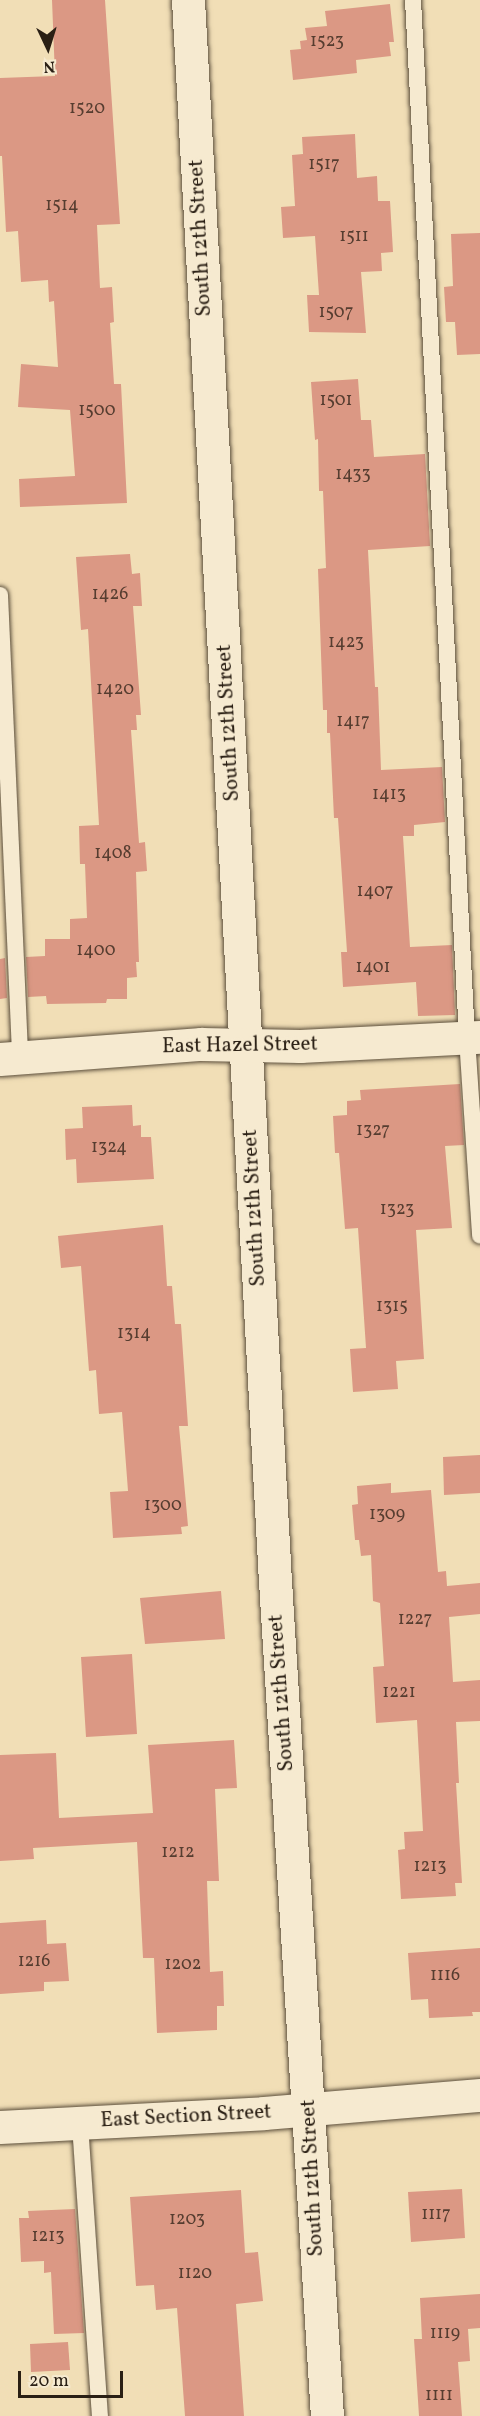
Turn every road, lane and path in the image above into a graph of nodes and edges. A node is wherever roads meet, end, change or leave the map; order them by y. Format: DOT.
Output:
graph roads {
  1 [pos="188,0"];
  2 [pos="413,0"];
  3 [pos="0,595"];
  4 [pos="473,1037"];
  5 [pos="247,1045"];
  6 [pos="10,1058"];
  7 [pos="480,1236"];
  8 [pos="480,2095"];
  9 [pos="308,2110"];
  10 [pos="80,2124"];
  11 [pos="0,2127"];
  12 [pos="100,2416"];
  13 [pos="327,2416"];
  1 -- 5 [label="street, South 12th Street"];
  2 -- 4 [label="lane"];
  3 -- 6 [label="lane"];
  4 -- 5 [label="street, East Hazel Street"];
  4 -- 7 [label="lane"];
  5 -- 6 [label="street, East Hazel Street"];
  5 -- 9 [label="street, South 12th Street"];
  8 -- 9 [label="street, East Section Street"];
  9 -- 10 [label="street, East Section Street"];
  9 -- 13 [label="street, South 12th Street"];
  10 -- 11 [label="street, East Section Street"];
  10 -- 12 [label="lane"];
}
